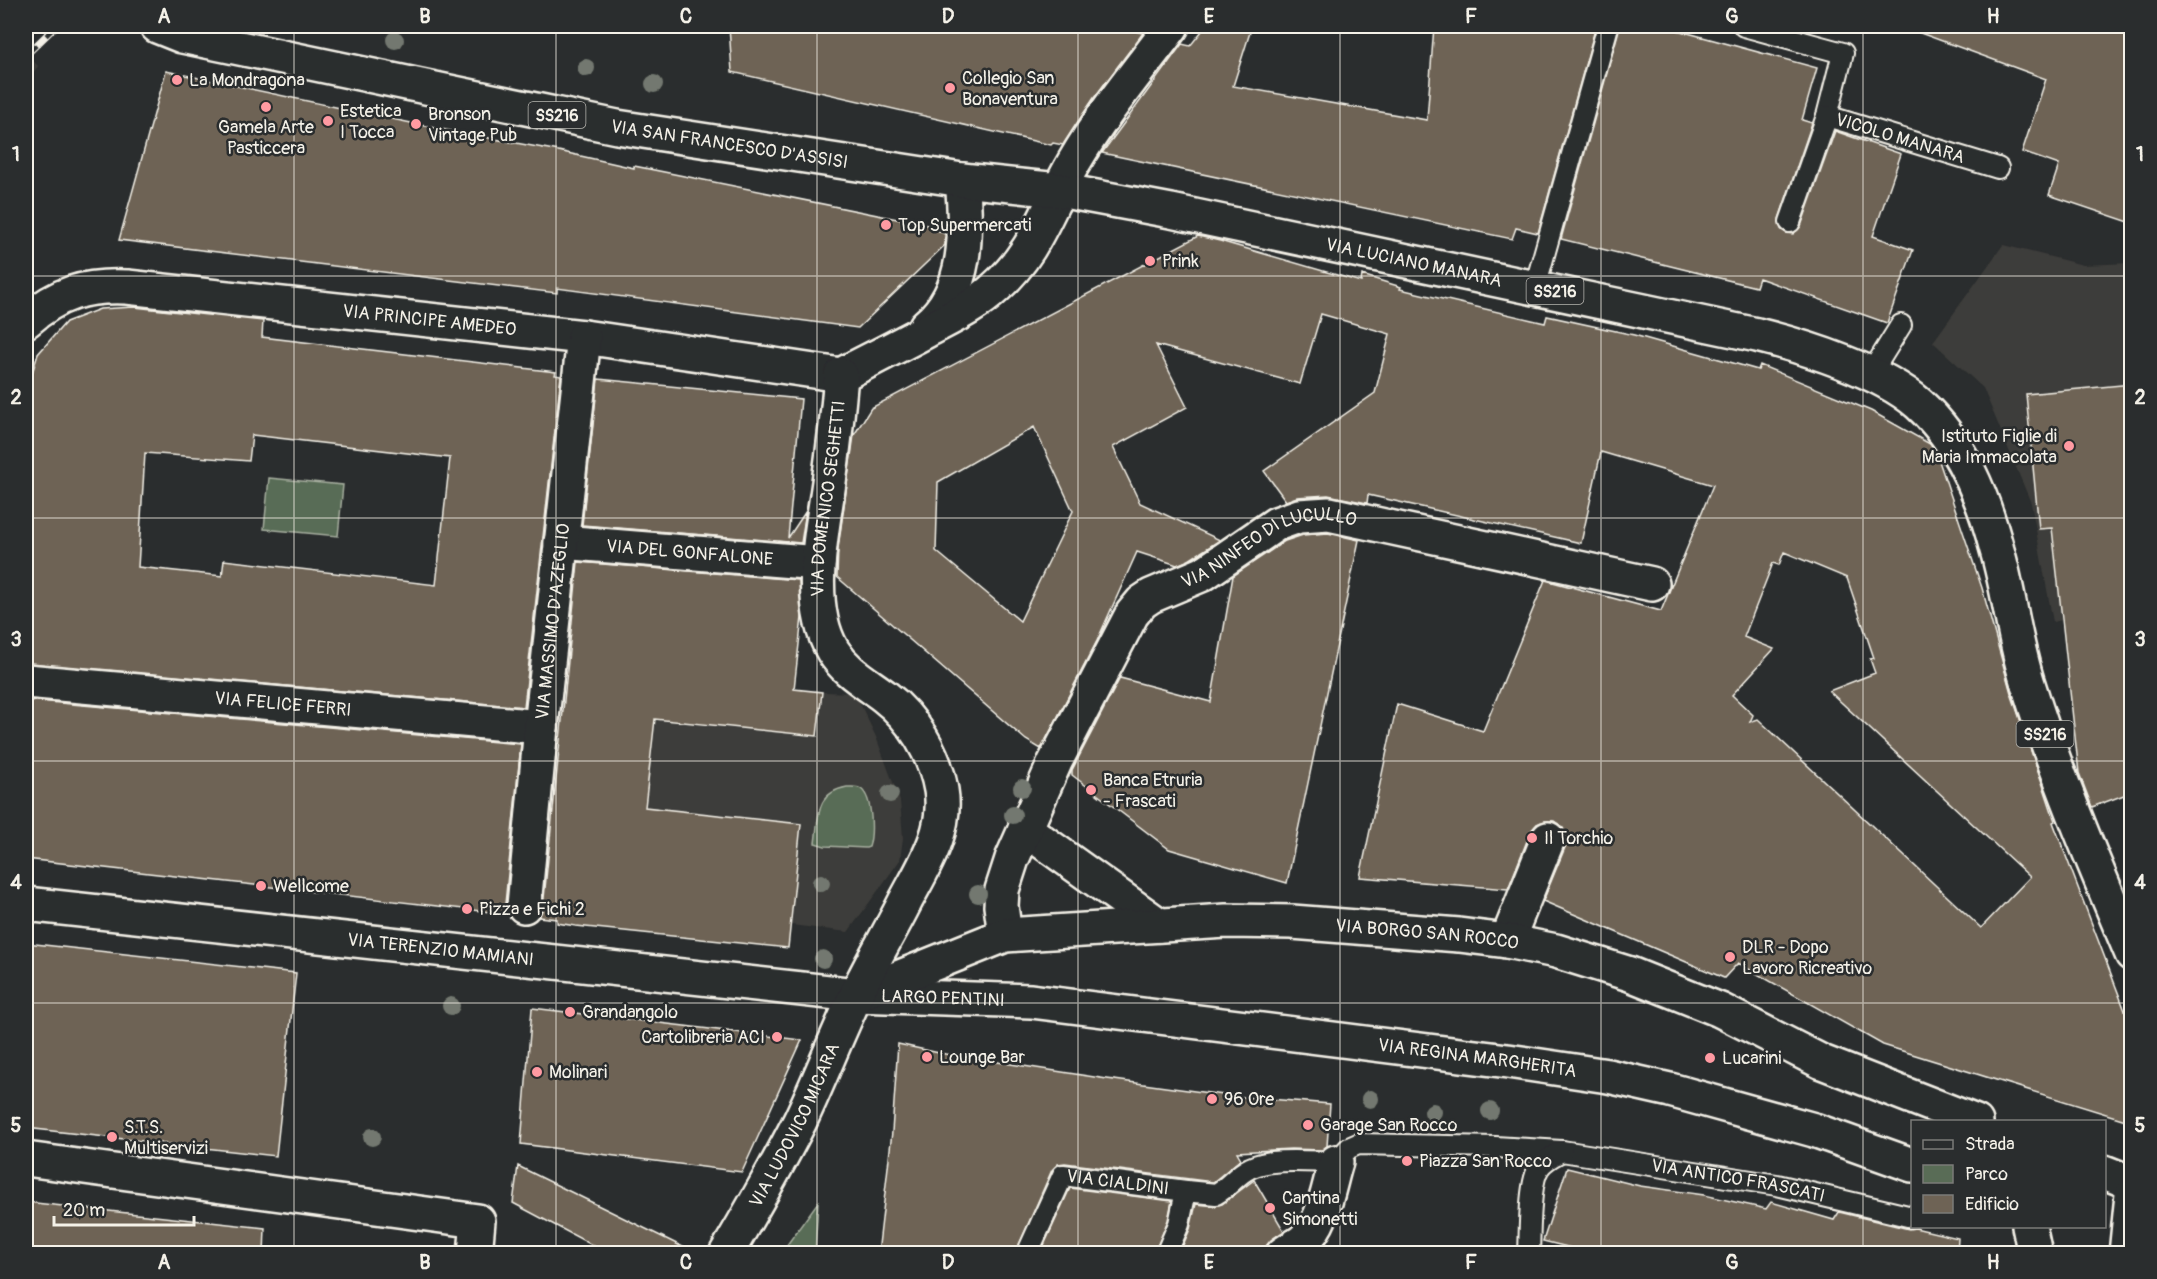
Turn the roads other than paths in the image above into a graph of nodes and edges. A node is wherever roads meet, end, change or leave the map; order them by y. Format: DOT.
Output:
graph roads {
  1 [pos="158,26"];
  2 [pos="1172,26"];
  3 [pos="1608,26"];
  4 [pos="1744,26"];
  5 [pos="1827,116"];
  6 [pos="1998,168"];
  7 [pos="962,180"];
  8 [pos="1059,190"];
  9 [pos="1790,222"];
  10 [pos="1535,287"];
  11 [pos="26,321"];
  12 [pos="1901,325"];
  13 [pos="584,337"];
  14 [pos="909,339"];
  15 [pos="842,375"];
  16 [pos="1870,375"];
  17 [pos="561,542"];
  18 [pos="818,563"];
  19 [pos="1652,584"];
  20 [pos="26,681"];
  21 [pos="541,727"];
  22 [pos="1025,829"];
  23 [pos="1548,839"];
  24 [pos="26,904"];
  25 [pos="524,906"];
  26 [pos="1159,925"];
  27 [pos="996,939"];
  28 [pos="1507,941"];
  29 [pos="2132,954"];
  30 [pos="856,995"];
  31 [pos="971,999"];
  32 [pos="1030,1001"];
  33 [pos="1971,1120"];
  34 [pos="1562,1151"];
  35 [pos="26,1159"];
  36 [pos="1336,1162"];
  37 [pos="1911,1165"];
  38 [pos="2106,1173"];
  39 [pos="2132,1183"];
  40 [pos="1186,1191"];
  41 [pos="2132,1195"];
  42 [pos="1911,1216"];
  43 [pos="2029,1228"];
  44 [pos="475,1254"];
  45 [pos="726,1254"];
  46 [pos="1027,1254"];
  47 [pos="1166,1254"];
  48 [pos="1283,1254"];
  49 [pos="1529,1254"];
  50 [pos="2035,1254"];
  51 [pos="2126,1254"];
  1 -- 7 [label="street, VIA SAN FRANCESCO D'ASSISI / SS216"];
  2 -- 8 [label="street, VIA DOMENICO SEGHETTI"];
  3 -- 10 [label="lane"];
  4 -- 5 [label="lane, VICOLO MANARA"];
  5 -- 6 [label="lane, VICOLO MANARA"];
  5 -- 9 [label="lane"];
  7 -- 8 [label="street, VIA SAN FRANCESCO D'ASSISI / SS216"];
  7 -- 14 [label="street, VIA DOMENICO SEGHETTI"];
  8 -- 10 [label="street, VIA LUCIANO MANARA / SS216"];
  8 -- 14 [label="street, VIA DOMENICO SEGHETTI"];
  10 -- 16 [label="street, VIA LUCIANO MANARA / SS216"];
  11 -- 13 [label="street, VIA PRINCIPE AMEDEO"];
  12 -- 16 [label="lane"];
  13 -- 15 [label="street, VIA PRINCIPE AMEDEO"];
  13 -- 17 [label="street, VIA MASSIMO D'AZEGLIO"];
  14 -- 15 [label="street, VIA DOMENICO SEGHETTI"];
  15 -- 18 [label="street, VIA DOMENICO SEGHETTI"];
  16 -- 29 [label="street, VIA LUCIANO MANARA / SS216"];
  17 -- 18 [label="street, VIA DEL GONFALONE"];
  17 -- 21 [label="street, VIA MASSIMO D'AZEGLIO"];
  18 -- 30 [label="street, VIA DOMENICO SEGHETTI"];
  19 -- 22 [label="street, VIA NINFEO DI LUCULLO"];
  20 -- 21 [label="street, VIA FELICE FERRI"];
  21 -- 25 [label="street, VIA MASSIMO D'AZEGLIO"];
  22 -- 26 [label="street"];
  22 -- 27 [label="street, VIA NINFEO DI LUCULLO"];
  23 -- 28 [label="street"];
  24 -- 30 [label="street, VIA TERENZIO MAMIANI"];
  26 -- 27 [label="street, VIA BORGO SAN ROCCO"];
  26 -- 28 [label="street, VIA BORGO SAN ROCCO"];
  27 -- 30 [label="street, VIA BORGO SAN ROCCO"];
  27 -- 31 [label="street"];
  28 -- 33 [label="street, VIA BORGO SAN ROCCO"];
  30 -- 31 [label="street, LARGO PENTINI"];
  30 -- 45 [label="street, VIA LUDOVICO MICARA"];
  31 -- 32 [label="street, LARGO PENTINI"];
  32 -- 37 [label="street, VIA REGINA MARGHERITA"];
  34 -- 36 [label="lane"];
  34 -- 42 [label="lane, VIA ANTICO FRASCATI"];
  34 -- 49 [label="lane"];
  35 -- 44 [label="street"];
  36 -- 40 [label="lane"];
  36 -- 48 [label="street"];
  38 -- 39 [label="street"];
  40 -- 46 [label="lane, VIA CIALDINI"];
  40 -- 47 [label="lane"];
  41 -- 51 [label="street"];
  43 -- 50 [label="street"];
}
